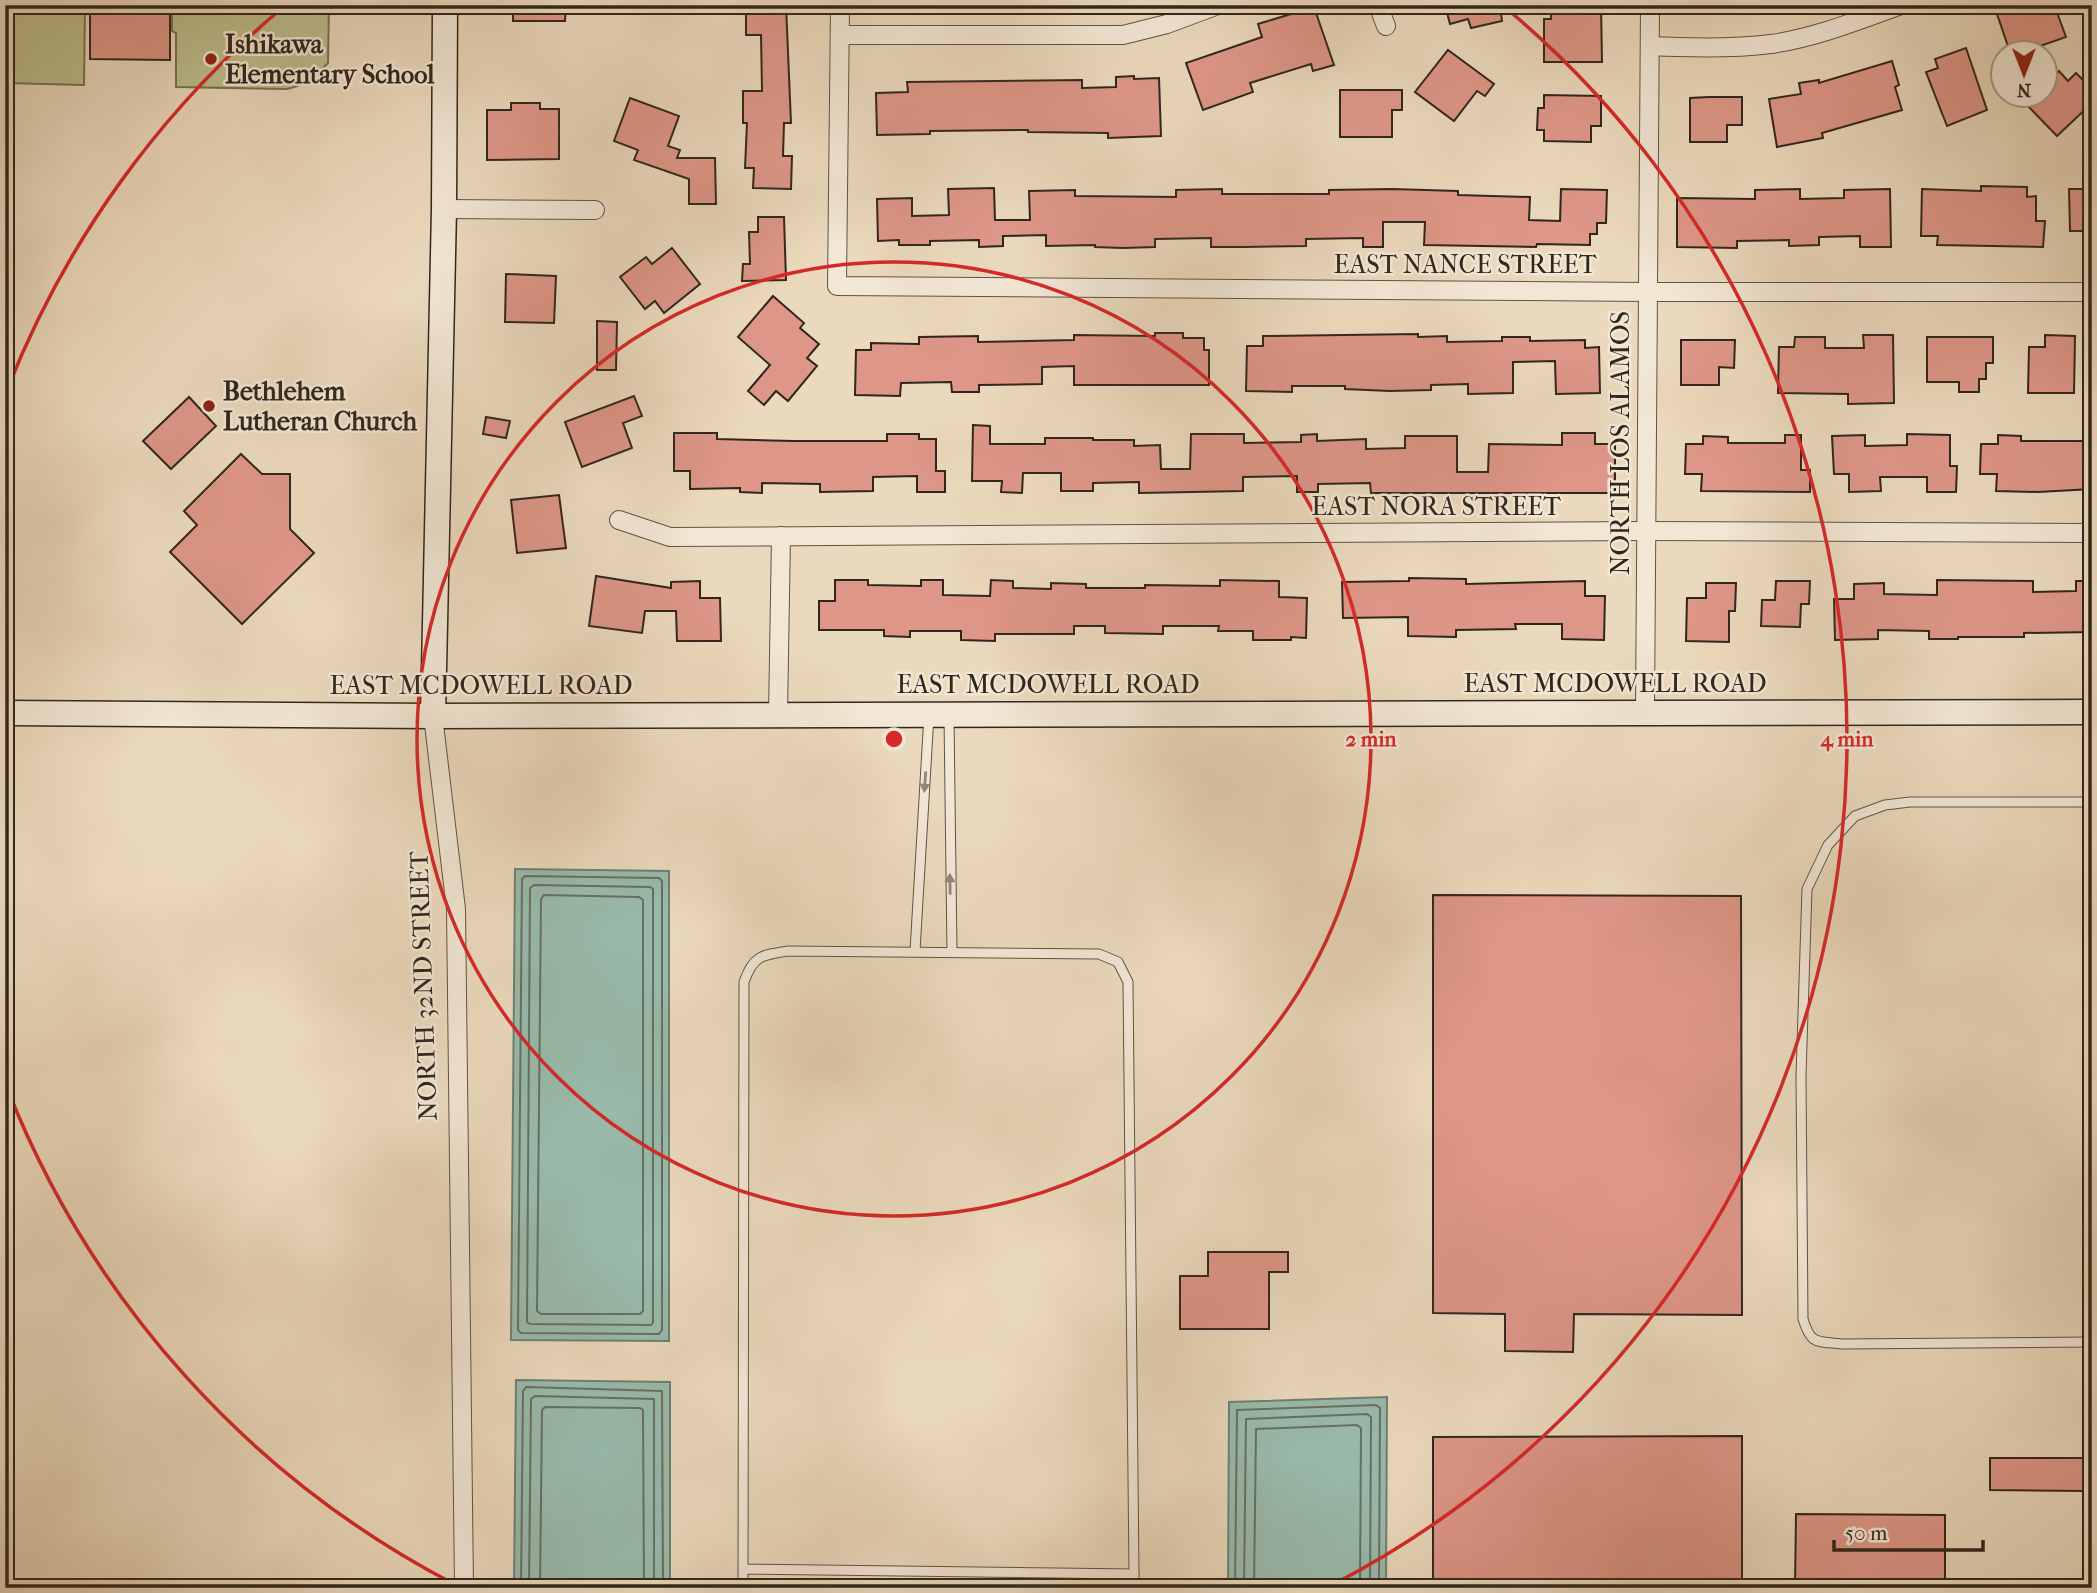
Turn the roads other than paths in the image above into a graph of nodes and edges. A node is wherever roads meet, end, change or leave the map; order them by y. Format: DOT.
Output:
graph roads {
  1 [pos="445,5"];
  2 [pos="840,5"];
  3 [pos="1219,5"];
  4 [pos="1378,5"];
  5 [pos="1650,5"];
  6 [pos="1901,5"];
  7 [pos="1385,26"];
  8 [pos="840,35"];
  9 [pos="1651,46"];
  10 [pos="444,209"];
  11 [pos="595,211"];
  12 [pos="1647,292"];
  13 [pos="2092,292"];
  14 [pos="619,520"];
  15 [pos="1645,531"];
  16 [pos="2092,533"];
  17 [pos="781,536"];
  18 [pos="1645,712"];
  19 [pos="2092,712"];
  20 [pos="5,713"];
  21 [pos="939,714"];
  22 [pos="778,715"];
  23 [pos="433,716"];
  24 [pos="2092,802"];
  25 [pos="915,951"];
  26 [pos="952,952"];
  27 [pos="2092,1342"];
  28 [pos="743,1569"];
  29 [pos="1134,1574"];
  30 [pos="464,1588"];
  31 [pos="743,1588"];
  32 [pos="1133,1588"];
  1 -- 10 [label="main road, NORTH 32ND STREET"];
  2 -- 8 [label="street"];
  3 -- 8 [label="street"];
  4 -- 7 [label="street"];
  5 -- 9 [label="street, NORTH LOS ALAMOS"];
  6 -- 9 [label="street"];
  8 -- 12 [label="street, EAST NANCE STREET"];
  9 -- 12 [label="street, NORTH LOS ALAMOS"];
  10 -- 11 [label="street"];
  10 -- 23 [label="main road, NORTH 32ND STREET"];
  12 -- 13 [label="street, EAST NANCE STREET"];
  12 -- 15 [label="street, NORTH LOS ALAMOS"];
  14 -- 17 [label="street, EAST NORA STREET"];
  15 -- 16 [label="street, EAST NORA STREET"];
  15 -- 17 [label="street, EAST NORA STREET"];
  15 -- 18 [label="street, NORTH LOS ALAMOS"];
  17 -- 22 [label="street"];
  18 -- 19 [label="main road, EAST MCDOWELL ROAD"];
  18 -- 21 [label="main road, EAST MCDOWELL ROAD"];
  20 -- 23 [label="main road, EAST MCDOWELL ROAD"];
  21 -- 22 [label="main road, EAST MCDOWELL ROAD"];
  21 -- 25 [label="lane, one-way"];
  26 -- 21 [label="lane, one-way"];
  22 -- 23 [label="main road, EAST MCDOWELL ROAD"];
  23 -- 30 [label="street, NORTH 32ND STREET"];
  24 -- 27 [label="lane"];
  25 -- 26 [label="lane"];
  25 -- 28 [label="lane"];
  26 -- 29 [label="lane"];
  28 -- 29 [label="lane"];
  28 -- 31 [label="lane"];
  29 -- 32 [label="lane"];
}
